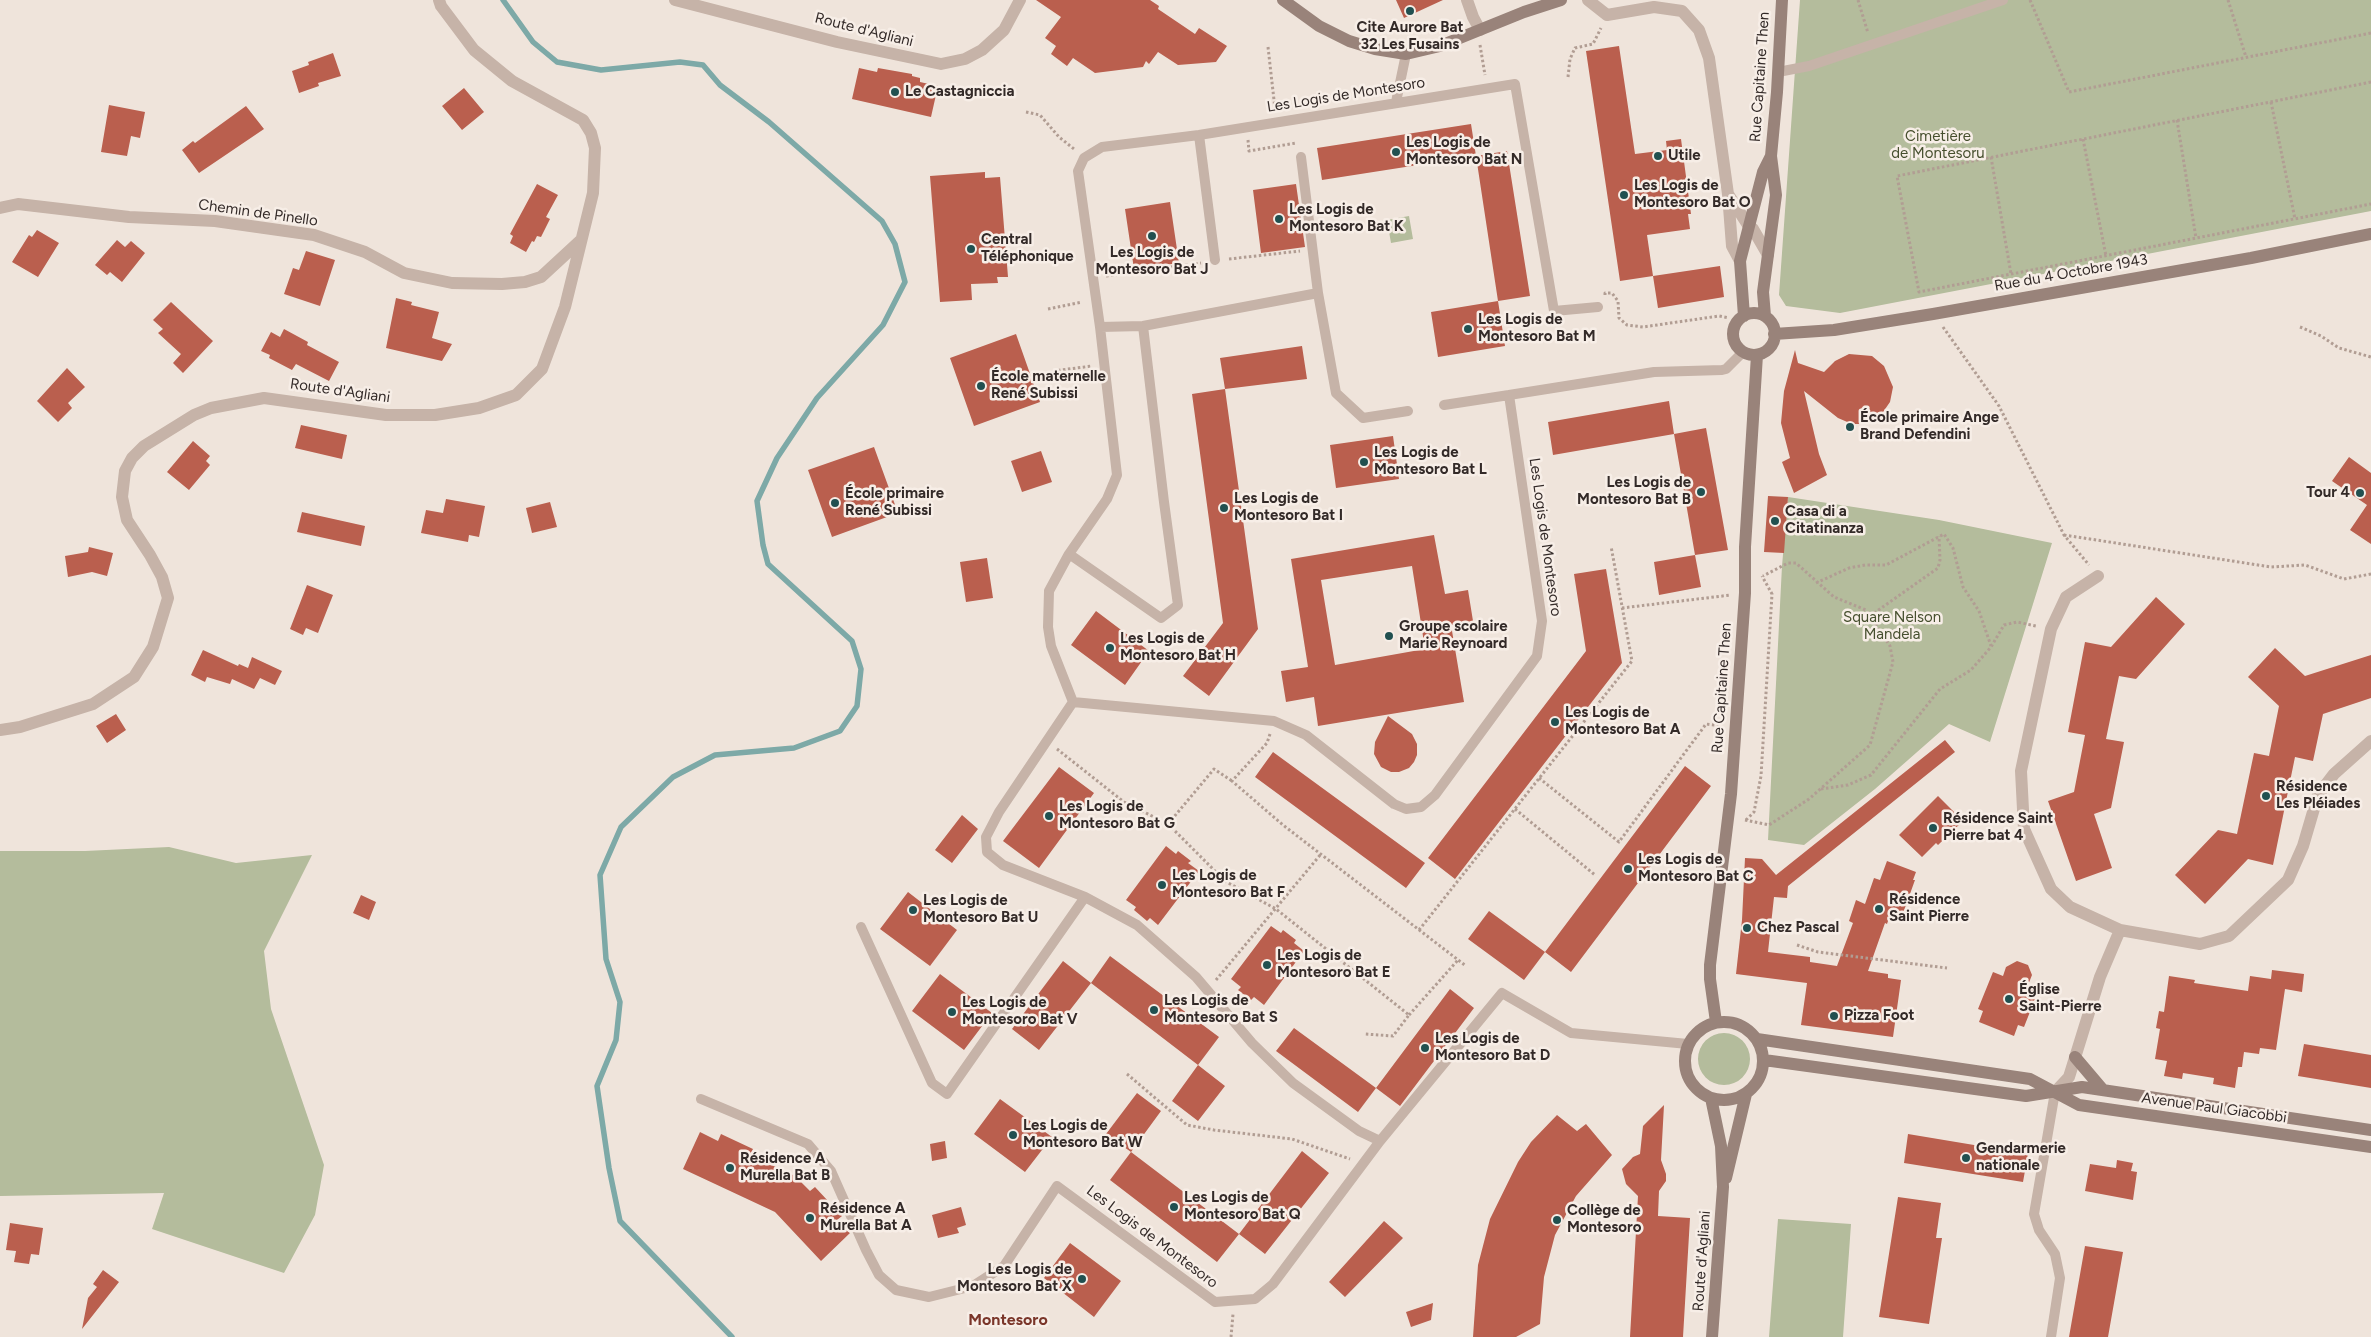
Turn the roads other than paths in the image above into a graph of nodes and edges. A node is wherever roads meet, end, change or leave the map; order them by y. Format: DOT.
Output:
graph roads {
  1 [pos="439,0"];
  2 [pos="676,0"];
  3 [pos="1020,0"];
  4 [pos="1283,0"];
  5 [pos="1467,0"];
  6 [pos="1561,0"];
  7 [pos="1588,0"];
  8 [pos="1782,0"];
  9 [pos="2003,0"];
  10 [pos="1477,31"];
  11 [pos="1406,54"];
  12 [pos="1778,72"];
  13 [pos="1396,102"];
  14 [pos="1199,135"];
  15 [pos="1771,156"];
  16 [pos="1301,157"];
  17 [pos="1728,194"];
  18 [pos="0,208"];
  19 [pos="1748,225"];
  20 [pos="2371,234"];
  21 [pos="580,241"];
  22 [pos="1768,255"];
  23 [pos="1215,260"];
  24 [pos="1740,261"];
  25 [pos="1318,293"];
  26 [pos="1598,307"];
  27 [pos="1764,316"];
  28 [pos="1741,318"];
  29 [pos="1143,326"];
  30 [pos="1100,327"];
  31 [pos="1774,334"];
  32 [pos="1743,352"];
  33 [pos="1757,354"];
  34 [pos="1509,395"];
  35 [pos="1444,405"];
  36 [pos="1408,411"];
  37 [pos="1069,554"];
  38 [pos="2098,576"];
  39 [pos="1073,702"];
  40 [pos="0,730"];
  41 [pos="2371,741"];
  42 [pos="1085,897"];
  43 [pos="861,927"];
  44 [pos="2120,930"];
  45 [pos="1716,1022"];
  46 [pos="1757,1039"];
  47 [pos="1688,1044"];
  48 [pos="2075,1057"];
  49 [pos="1764,1060"];
  50 [pos="2103,1090"];
  51 [pos="2055,1092"];
  52 [pos="1746,1094"];
  53 [pos="1710,1098"];
  54 [pos="701,1099"];
  55 [pos="2371,1130"];
  56 [pos="1380,1140"];
  57 [pos="2371,1147"];
  58 [pos="1723,1188"];
  59 [pos="1712,1337"];
  60 [pos="2051,1337"];
  1 -- 21 [label="street, Route d'Agliani"];
  2 -- 3 [label="street, Route d'Agliani"];
  4 -- 11 [label="main road"];
  5 -- 10 [label="street"];
  6 -- 10 [label="main road"];
  7 -- 17 [label="street"];
  8 -- 12 [label="main road, Rue Capitaine Then"];
  9 -- 12 [label="lane"];
  10 -- 11 [label="main road"];
  11 -- 13 [label="lane"];
  12 -- 15 [label="main road, Rue Capitaine Then"];
  13 -- 14 [label="lane, Les Logis de Montesoro"];
  13 -- 26 [label="lane, Les Logis de Montesoro"];
  14 -- 23 [label="lane"];
  14 -- 30 [label="lane, Les Logis de Montesoro"];
  15 -- 19 [label="main road, Rue Capitaine Then"];
  15 -- 22 [label="main road, Rue Capitaine Then"];
  16 -- 25 [label="lane"];
  17 -- 19 [label="street"];
  17 -- 24 [label="street"];
  18 -- 21 [label="street, Chemin de Pinello"];
  19 -- 22 [label="street"];
  19 -- 24 [label="main road, Rue Capitaine Then"];
  20 -- 31 [label="main road, Rue du 4 Octobre 1943"];
  21 -- 40 [label="street, Route d'Agliani"];
  22 -- 27 [label="main road, Rue Capitaine Then"];
  24 -- 28 [label="main road, Rue Capitaine Then"];
  25 -- 29 [label="lane"];
  25 -- 36 [label="lane"];
  27 -- 28 [label="main road"];
  27 -- 31 [label="main road"];
  28 -- 32 [label="main road"];
  29 -- 30 [label="lane"];
  29 -- 37 [label="lane"];
  30 -- 37 [label="lane"];
  31 -- 33 [label="main road"];
  32 -- 33 [label="main road"];
  32 -- 34 [label="lane"];
  33 -- 45 [label="main road, Rue Capitaine Then"];
  34 -- 35 [label="lane"];
  34 -- 39 [label="lane, Les Logis de Montesoro"];
  37 -- 39 [label="lane"];
  38 -- 44 [label="street"];
  39 -- 42 [label="lane"];
  41 -- 44 [label="street"];
  42 -- 43 [label="lane"];
  42 -- 56 [label="lane"];
  44 -- 48 [label="street"];
  45 -- 46 [label="main road"];
  45 -- 47 [label="main road"];
  46 -- 49 [label="main road"];
  46 -- 51 [label="main road, Avenue Paul Giacobbi"];
  47 -- 53 [label="main road"];
  47 -- 56 [label="lane, Les Logis de Montesoro"];
  48 -- 50 [label="main road"];
  48 -- 51 [label="street"];
  49 -- 51 [label="main road, Avenue Paul Giacobbi"];
  49 -- 52 [label="main road"];
  50 -- 51 [label="main road, Avenue Paul Giacobbi"];
  50 -- 55 [label="main road, Avenue Paul Giacobbi"];
  51 -- 57 [label="main road, Avenue Paul Giacobbi"];
  51 -- 60 [label="lane"];
  52 -- 53 [label="main road"];
  52 -- 58 [label="main road, Route d'Agliani"];
  53 -- 58 [label="main road, Route d'Agliani"];
  54 -- 56 [label="lane, Les Logis de Montesoro"];
  58 -- 59 [label="main road, Route d'Agliani"];
}
